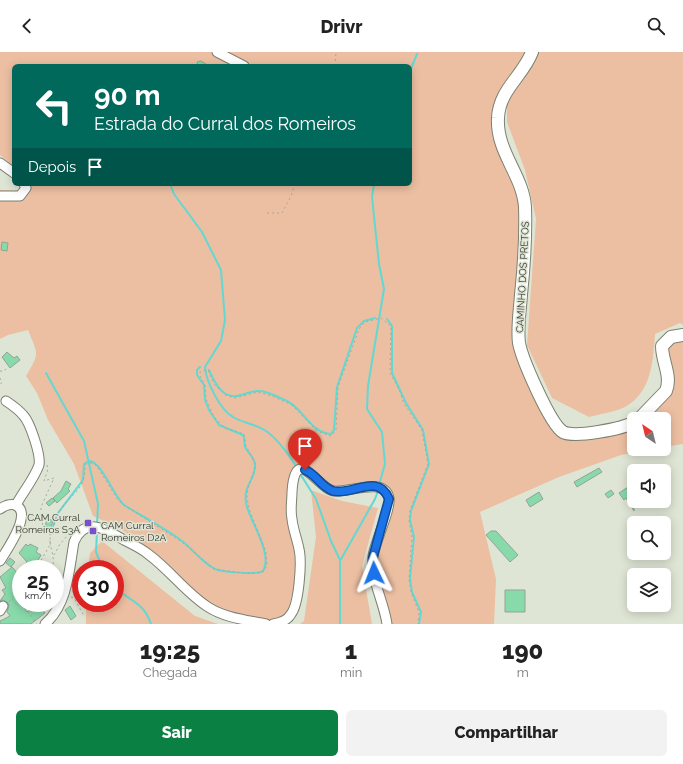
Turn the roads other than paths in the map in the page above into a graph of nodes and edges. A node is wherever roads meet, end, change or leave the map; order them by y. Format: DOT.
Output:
graph roads {
  1 [pos="217,52"];
  2 [pos="532,52"];
  3 [pos="240,64"];
  4 [pos="0,163"];
  5 [pos="12,171"];
  6 [pos="25,186"];
  7 [pos="0,196"];
  8 [pos="683,335"];
  9 [pos="6,401"];
  10 [pos="646,412"];
  11 [pos="627,425"];
  12 [pos="16,506"];
  13 [pos="0,509"];
  14 [pos="0,561"];
  15 [pos="45,624"];
  16 [pos="266,624"];
  17 [pos="273,624"];
  18 [pos="387,624"];
  1 -- 3 [label="street"];
  2 -- 11 [label="main road, CAMINHO DOS PRETOS"];
  4 -- 5 [label="street"];
  6 -- 7 [label="street"];
  8 -- 10 [label="main road"];
  9 -- 12 [label="street"];
  12 -- 13 [label="street"];
  12 -- 14 [label="street"];
  15 -- 16 [label="street"];
  17 -- 18 [label="street"];
}
